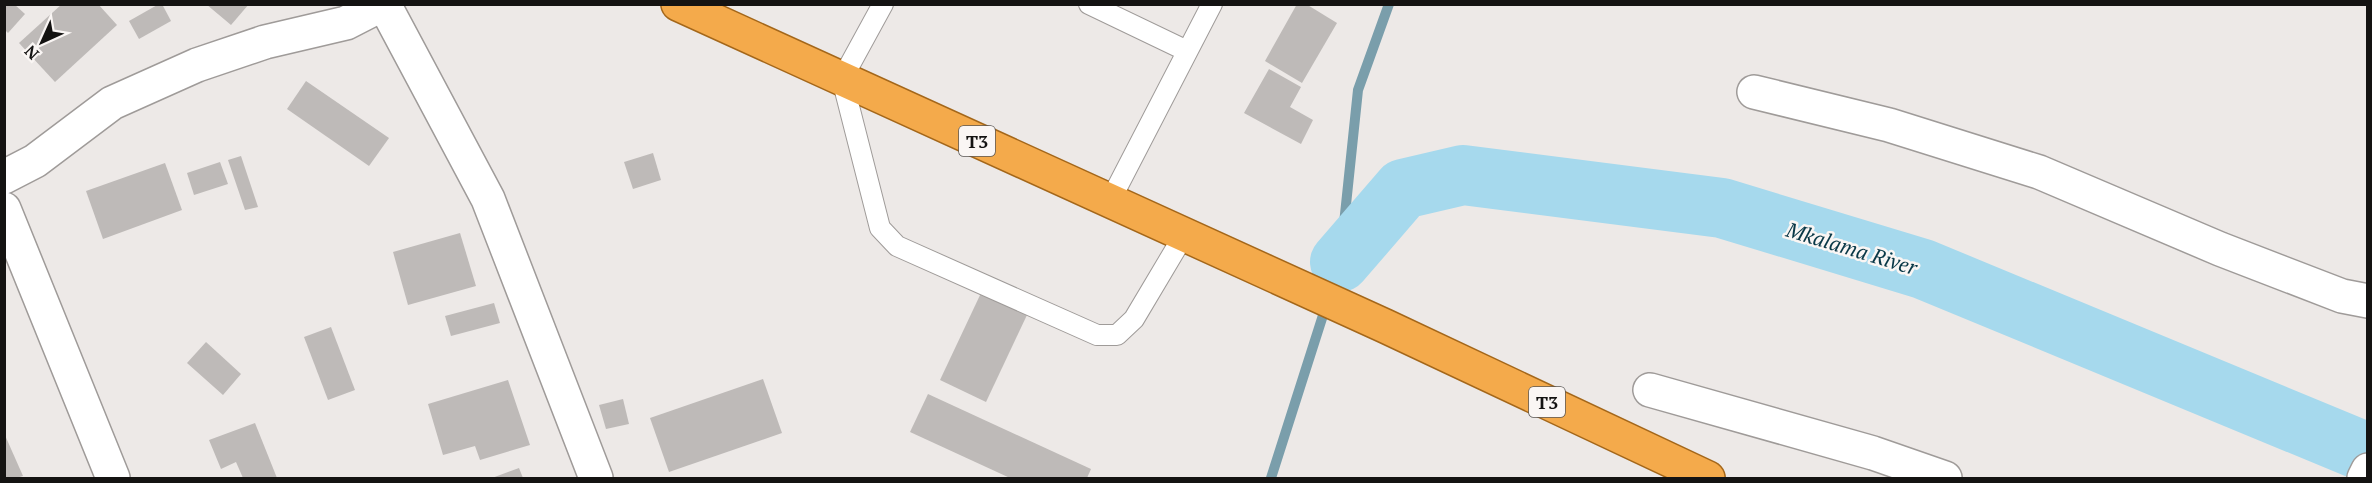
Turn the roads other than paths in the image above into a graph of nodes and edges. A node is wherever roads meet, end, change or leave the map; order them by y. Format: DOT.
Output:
graph roads {
  1 [pos="384,4"];
  2 [pos="678,4"];
  3 [pos="884,4"];
  4 [pos="1089,4"];
  5 [pos="1212,4"];
  6 [pos="1187,51"];
  7 [pos="842,79"];
  8 [pos="1754,92"];
  9 [pos="4,177"];
  10 [pos="1110,201"];
  11 [pos="4,210"];
  12 [pos="1184,235"];
  13 [pos="2367,301"];
  14 [pos="1650,390"];
  15 [pos="2367,470"];
  16 [pos="113,478"];
  17 [pos="596,478"];
  18 [pos="1708,478"];
  19 [pos="1945,478"];
  20 [pos="2364,478"];
  1 -- 9 [label="street"];
  1 -- 17 [label="street"];
  2 -- 7 [label="highway, T3"];
  3 -- 7 [label="lane"];
  4 -- 6 [label="lane"];
  5 -- 6 [label="lane"];
  6 -- 10 [label="lane"];
  7 -- 10 [label="highway, T3"];
  7 -- 12 [label="lane"];
  8 -- 13 [label="street"];
  10 -- 12 [label="highway, T3"];
  11 -- 16 [label="street"];
  12 -- 18 [label="highway, T3"];
  14 -- 19 [label="street"];
  15 -- 20 [label="street"];
}
